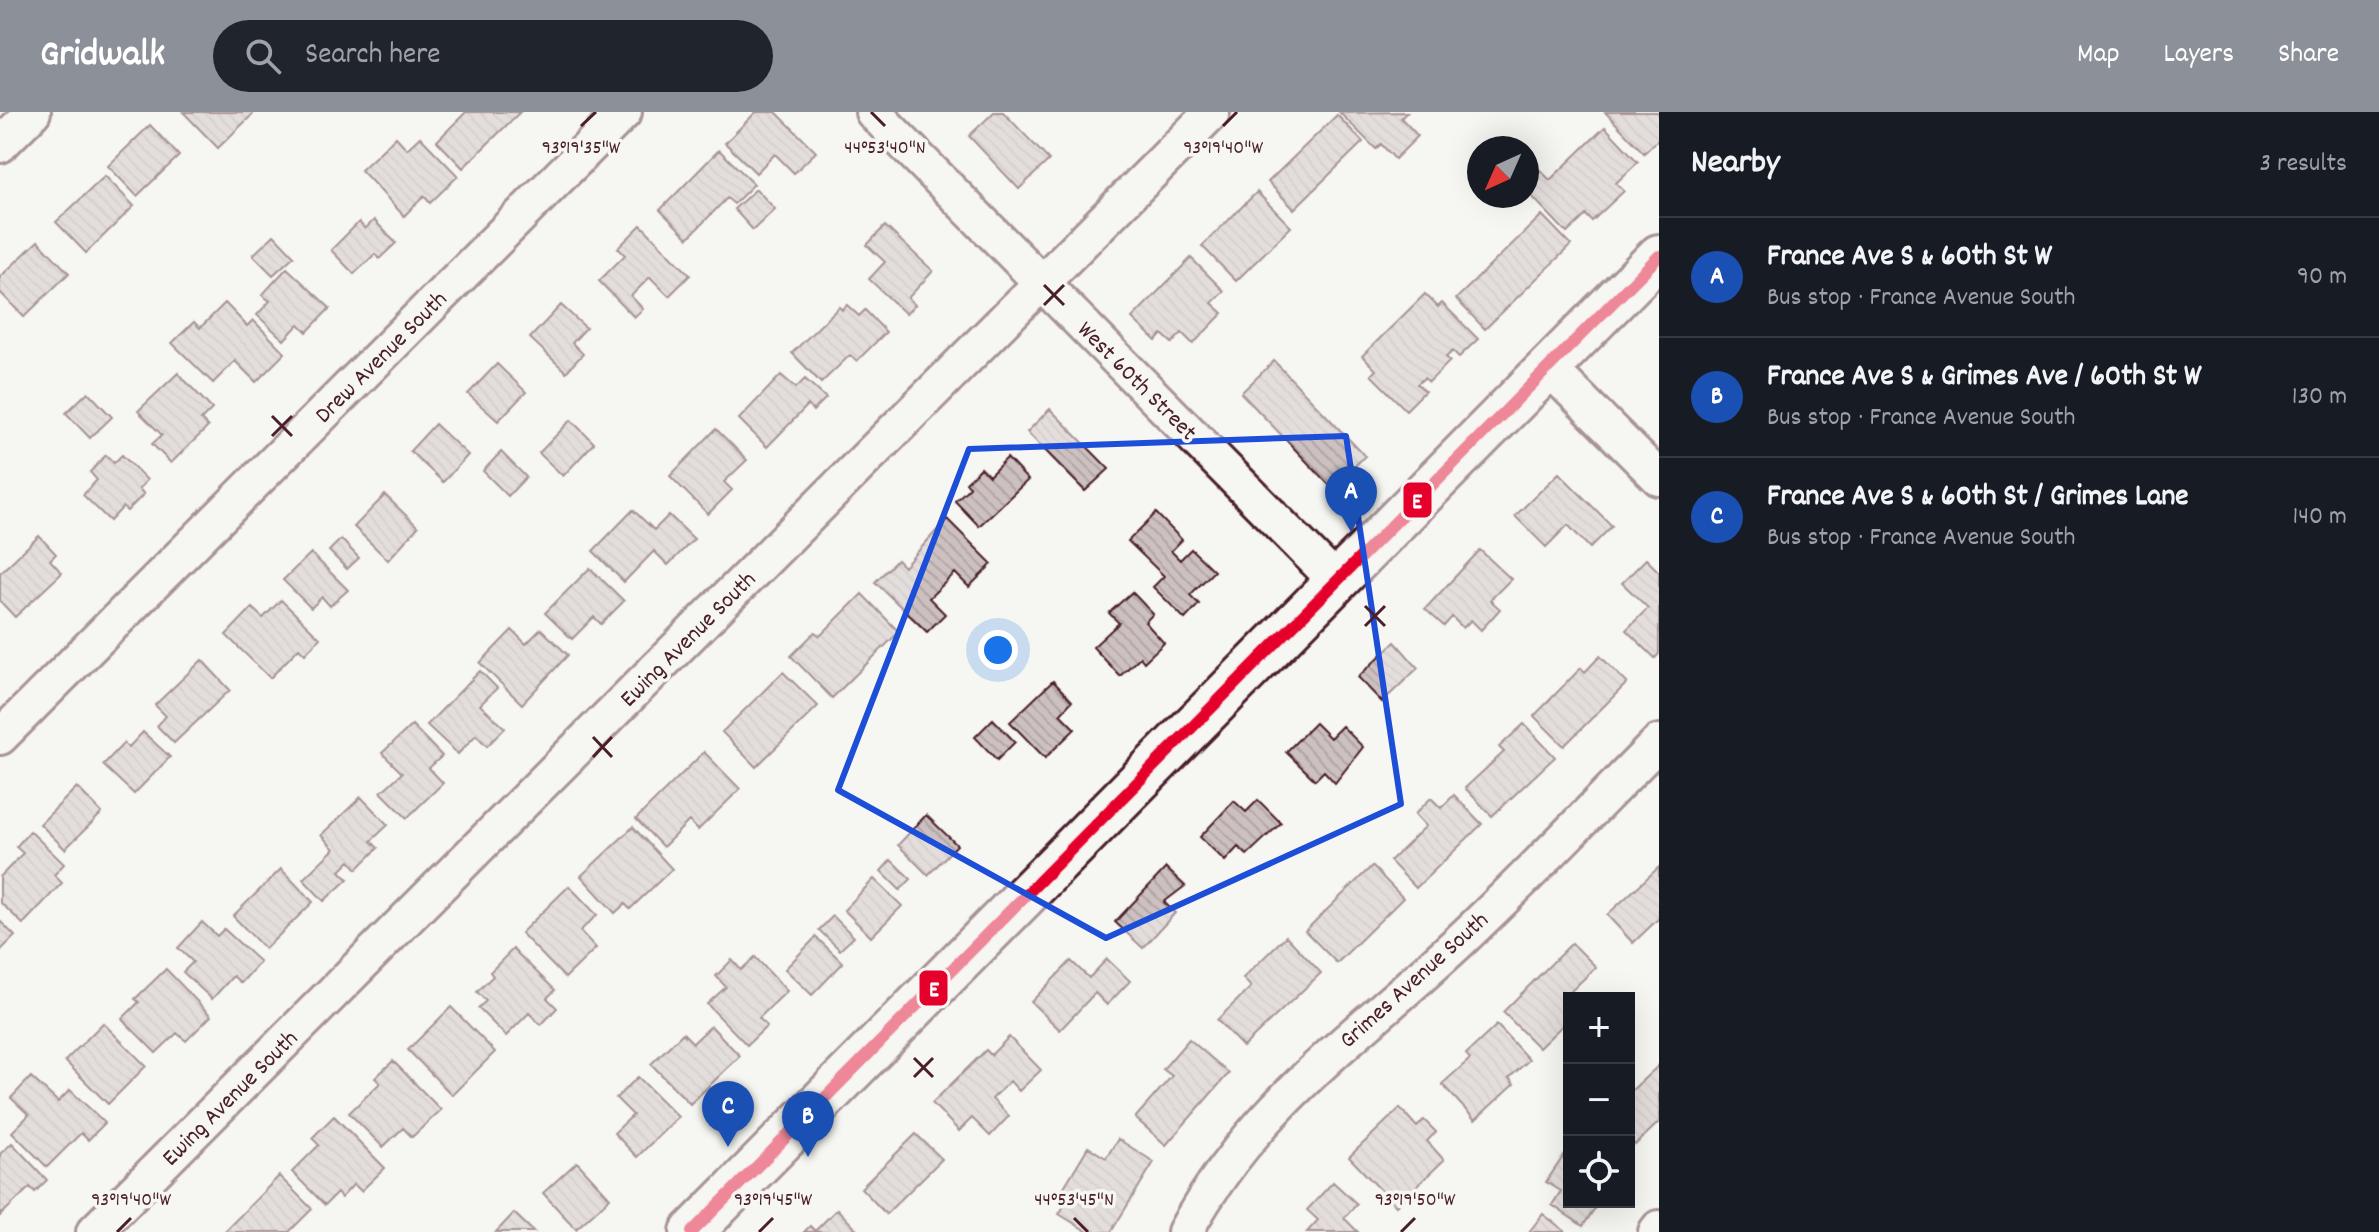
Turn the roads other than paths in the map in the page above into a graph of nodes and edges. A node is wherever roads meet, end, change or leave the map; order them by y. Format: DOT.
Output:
graph roads {
  1 [pos="33,112"];
  2 [pos="624,112"];
  3 [pos="873,112"];
  4 [pos="1212,112"];
  5 [pos="0,145"];
  6 [pos="1659,256"];
  7 [pos="1041,282"];
  8 [pos="1548,367"];
  9 [pos="1659,478"];
  10 [pos="1335,580"];
  11 [pos="0,737"];
  12 [pos="1659,742"];
  13 [pos="94,1232"];
  14 [pos="692,1232"];
  15 [pos="1185,1232"];
  1 -- 5 [label="street"];
  2 -- 11 [label="street, Drew Avenue South"];
  3 -- 7 [label="street, West 60th Street"];
  4 -- 7 [label="street, Ewing Avenue South"];
  6 -- 8 [label="main road"];
  7 -- 10 [label="street, West 60th Street"];
  7 -- 13 [label="street, Ewing Avenue South"];
  8 -- 9 [label="street"];
  8 -- 10 [label="main road"];
  10 -- 14 [label="main road"];
  12 -- 15 [label="street, Grimes Avenue South"];
}
